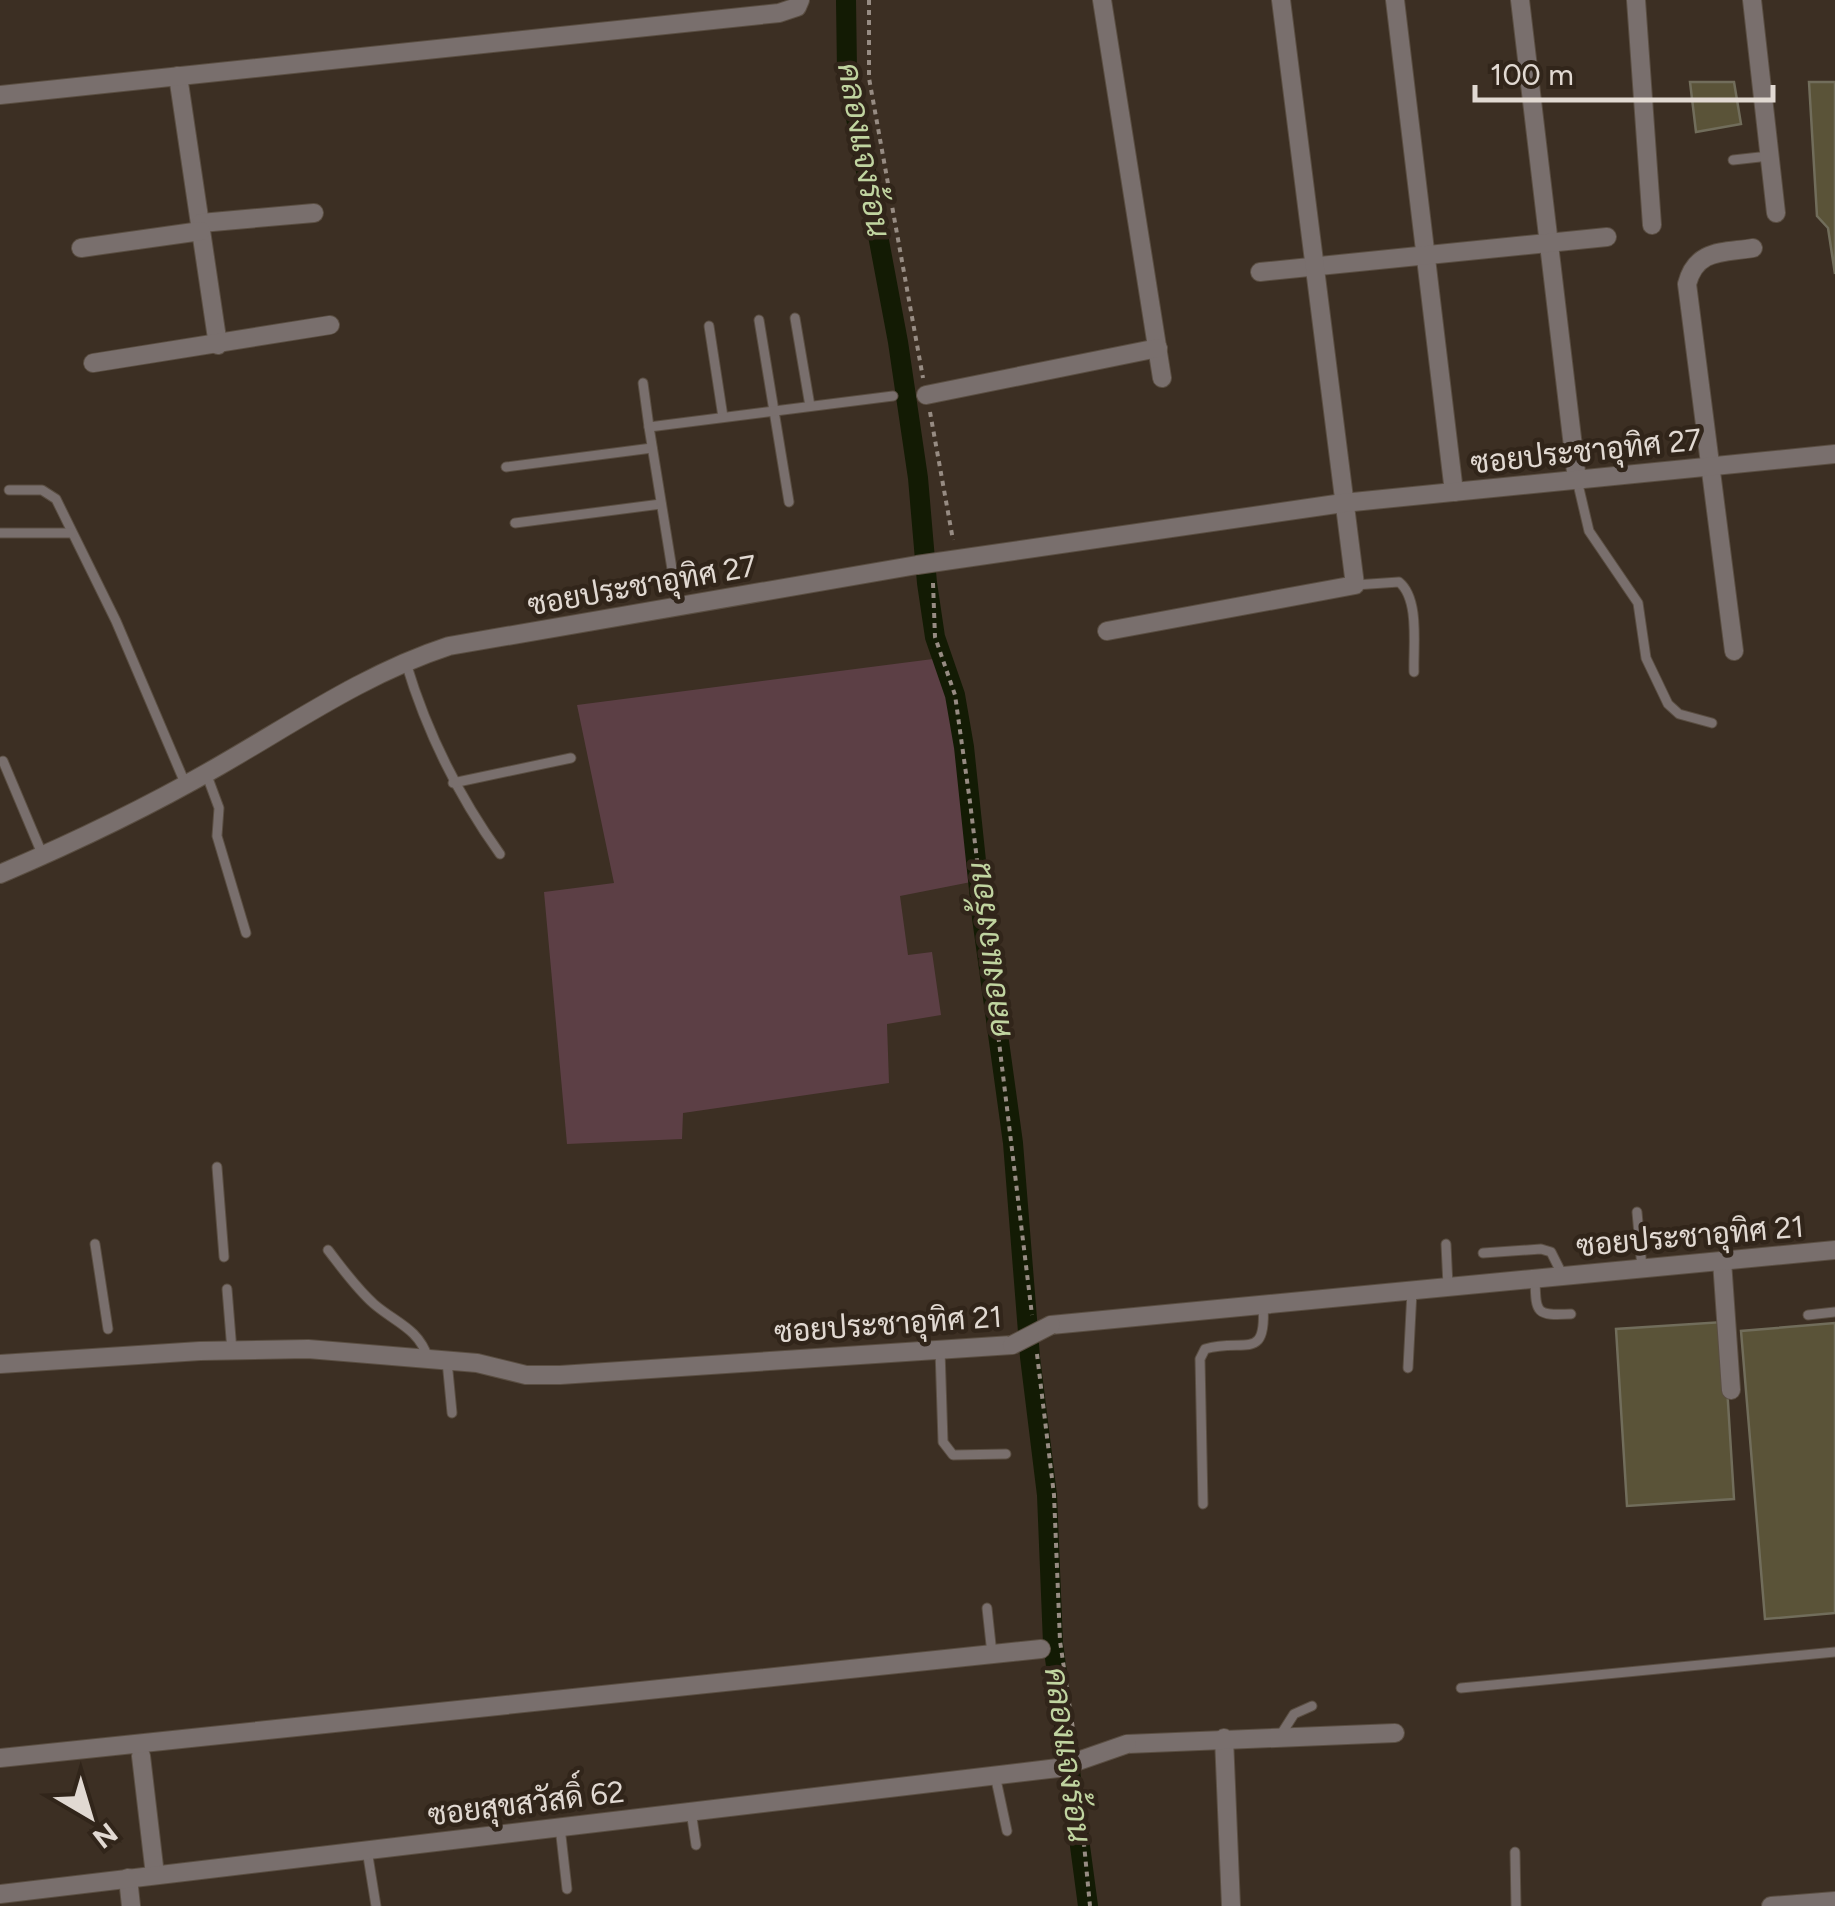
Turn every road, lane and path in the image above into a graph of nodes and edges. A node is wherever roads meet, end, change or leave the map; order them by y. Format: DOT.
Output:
graph roads {
  1 [pos="800,0"];
  2 [pos="869,0"];
  3 [pos="1102,0"];
  4 [pos="1281,0"];
  5 [pos="1395,0"];
  6 [pos="1520,0"];
  7 [pos="1636,0"];
  8 [pos="1752,0"];
  9 [pos="178,76"];
  10 [pos="0,95"];
  11 [pos="1769,156"];
  12 [pos="1733,160"];
  13 [pos="314,213"];
  14 [pos="1776,213"];
  15 [pos="1652,225"];
  16 [pos="201,227"];
  17 [pos="1608,237"];
  18 [pos="1548,242"];
  19 [pos="81,248"];
  20 [pos="1752,248"];
  21 [pos="1426,254"];
  22 [pos="1313,266"];
  23 [pos="1260,272"];
  24 [pos="796,318"];
  25 [pos="759,320"];
  26 [pos="330,325"];
  27 [pos="709,326"];
  28 [pos="218,344"];
  29 [pos="1158,348"];
  30 [pos="92,363"];
  31 [pos="1162,378"];
  32 [pos="642,382"];
  33 [pos="926,394"];
  34 [pos="893,396"];
  35 [pos="810,406"];
  36 [pos="775,410"];
  37 [pos="723,417"];
  38 [pos="649,427"];
  39 [pos="652,448"];
  40 [pos="1835,454"];
  41 [pos="1712,466"];
  42 [pos="506,467"];
  43 [pos="1577,480"];
  44 [pos="9,490"];
  45 [pos="1454,492"];
  46 [pos="789,502"];
  47 [pos="1343,503"];
  48 [pos="661,504"];
  49 [pos="515,523"];
  50 [pos="0,533"];
  51 [pos="72,533"];
  52 [pos="956,560"];
  53 [pos="924,564"];
  54 [pos="1355,585"];
  55 [pos="678,606"];
  56 [pos="1108,631"];
  57 [pos="1734,651"];
  58 [pos="406,660"];
  59 [pos="1414,672"];
  60 [pos="1712,723"];
  61 [pos="572,758"];
  62 [pos="3,761"];
  63 [pos="206,774"];
  64 [pos="453,783"];
  65 [pos="185,784"];
  66 [pos="500,854"];
  67 [pos="42,856"];
  68 [pos="0,874"];
  69 [pos="246,933"];
  70 [pos="217,1167"];
  71 [pos="1637,1212"];
  72 [pos="95,1244"];
  73 [pos="1446,1244"];
  74 [pos="328,1250"];
  75 [pos="1835,1250"];
  76 [pos="1483,1253"];
  77 [pos="224,1257"];
  78 [pos="1722,1261"];
  79 [pos="1642,1268"];
  80 [pos="1562,1276"];
  81 [pos="1535,1279"];
  82 [pos="1448,1287"];
  83 [pos="227,1289"];
  84 [pos="1412,1290"];
  85 [pos="1263,1305"];
  86 [pos="1835,1312"];
  87 [pos="1571,1314"];
  88 [pos="1808,1314"];
  89 [pos="1043,1328"];
  90 [pos="108,1329"];
  91 [pos="940,1350"];
  92 [pos="1037,1350"];
  93 [pos="232,1351"];
  94 [pos="437,1359"];
  95 [pos="0,1364"];
  96 [pos="1408,1368"];
  97 [pos="1731,1390"];
  98 [pos="452,1413"];
  99 [pos="1006,1454"];
  100 [pos="1203,1504"];
  101 [pos="988,1608"];
  102 [pos="1041,1649"];
  103 [pos="1835,1652"];
  104 [pos="992,1654"];
  105 [pos="1461,1688"];
  106 [pos="1312,1706"];
  107 [pos="1395,1733"];
  108 [pos="1280,1736"];
  109 [pos="1224,1738"];
  110 [pos="141,1756"];
  111 [pos="1076,1757"];
  112 [pos="0,1758"];
  113 [pos="995,1775"];
  114 [pos="1078,1776"];
  115 [pos="690,1811"];
  116 [pos="560,1827"];
  117 [pos="1007,1831"];
  118 [pos="696,1845"];
  119 [pos="367,1850"];
  120 [pos="1515,1852"];
  121 [pos="155,1875"];
  122 [pos="128,1878"];
  123 [pos="566,1889"];
  124 [pos="0,1894"];
  125 [pos="1835,1900"];
  126 [pos="131,1906"];
  127 [pos="376,1906"];
  128 [pos="1090,1906"];
  129 [pos="1231,1906"];
  130 [pos="1516,1906"];
  131 [pos="1771,1906"];
  1 -- 9 [label="street"];
  2 -- 33 [label="path"];
  3 -- 29 [label="street"];
  4 -- 22 [label="street"];
  5 -- 21 [label="street"];
  6 -- 18 [label="street"];
  7 -- 15 [label="street"];
  8 -- 11 [label="street"];
  9 -- 10 [label="street"];
  9 -- 16 [label="street"];
  11 -- 12 [label="lane"];
  11 -- 14 [label="street"];
  13 -- 16 [label="street"];
  16 -- 19 [label="street"];
  16 -- 28 [label="street"];
  17 -- 18 [label="street"];
  18 -- 21 [label="street"];
  18 -- 43 [label="street"];
  20 -- 41 [label="street"];
  21 -- 22 [label="street"];
  21 -- 45 [label="street"];
  22 -- 23 [label="street"];
  22 -- 47 [label="street"];
  24 -- 35 [label="lane"];
  25 -- 36 [label="lane"];
  26 -- 28 [label="street"];
  27 -- 37 [label="lane"];
  28 -- 30 [label="street"];
  29 -- 31 [label="street"];
  29 -- 33 [label="street"];
  32 -- 38 [label="lane"];
  33 -- 52 [label="path"];
  34 -- 35 [label="lane"];
  35 -- 36 [label="lane"];
  36 -- 37 [label="lane"];
  36 -- 46 [label="lane"];
  37 -- 38 [label="lane"];
  38 -- 39 [label="lane"];
  39 -- 42 [label="lane"];
  39 -- 48 [label="lane"];
  40 -- 41 [label="street, ซอยประชาอุทิศ 27"];
  41 -- 43 [label="street, ซอยประชาอุทิศ 27"];
  41 -- 57 [label="street"];
  43 -- 45 [label="street, ซอยประชาอุทิศ 27"];
  43 -- 60 [label="lane"];
  44 -- 51 [label="lane"];
  45 -- 47 [label="street, ซอยประชาอุทิศ 27"];
  47 -- 52 [label="street, ซอยประชาอุทิศ 27"];
  47 -- 54 [label="street"];
  48 -- 49 [label="lane"];
  48 -- 55 [label="lane"];
  50 -- 51 [label="lane"];
  51 -- 65 [label="lane"];
  52 -- 53 [label="street, ซอยประชาอุทิศ 27"];
  53 -- 55 [label="street, ซอยประชาอุทิศ 27"];
  53 -- 89 [label="path"];
  54 -- 56 [label="street"];
  54 -- 59 [label="lane"];
  55 -- 58 [label="street, ซอยประชาอุทิศ 27"];
  58 -- 63 [label="street, ซอยประชาอุทิศ 27"];
  58 -- 64 [label="lane"];
  61 -- 64 [label="lane"];
  62 -- 67 [label="lane"];
  63 -- 65 [label="street, ซอยประชาอุทิศ 27"];
  63 -- 69 [label="lane"];
  64 -- 66 [label="lane"];
  65 -- 67 [label="street, ซอยประชาอุทิศ 27"];
  67 -- 68 [label="street, ซอยประชาอุทิศ 27"];
  70 -- 77 [label="lane"];
  71 -- 79 [label="lane"];
  72 -- 90 [label="lane"];
  73 -- 82 [label="lane"];
  74 -- 94 [label="lane"];
  75 -- 78 [label="street, ซอยประชาอุทิศ 21"];
  76 -- 80 [label="lane"];
  78 -- 79 [label="street, ซอยประชาอุทิศ 21"];
  78 -- 97 [label="street"];
  79 -- 80 [label="street, ซอยประชาอุทิศ 21"];
  80 -- 81 [label="street, ซอยประชาอุทิศ 21"];
  81 -- 82 [label="street, ซอยประชาอุทิศ 21"];
  81 -- 87 [label="lane"];
  82 -- 84 [label="street, ซอยประชาอุทิศ 21"];
  83 -- 93 [label="lane"];
  84 -- 85 [label="street, ซอยประชาอุทิศ 21"];
  84 -- 96 [label="lane"];
  85 -- 89 [label="street, ซอยประชาอุทิศ 21"];
  85 -- 100 [label="lane"];
  86 -- 88 [label="lane"];
  89 -- 91 [label="street, ซอยประชาอุทิศ 21, bridge"];
  91 -- 94 [label="street, ซอยประชาอุทิศ 21"];
  91 -- 99 [label="lane"];
  92 -- 111 [label="path"];
  93 -- 94 [label="street, ซอยประชาอุทิศ 21"];
  93 -- 95 [label="street, ซอยประชาอุทิศ 21"];
  94 -- 98 [label="lane"];
  101 -- 104 [label="lane"];
  102 -- 104 [label="street"];
  103 -- 105 [label="lane"];
  104 -- 112 [label="street"];
  106 -- 108 [label="lane"];
  107 -- 108 [label="street, ซอยสุขสวัสดิ์ 62"];
  108 -- 109 [label="street, ซอยสุขสวัสดิ์ 62"];
  109 -- 113 [label="street, ซอยสุขสวัสดิ์ 62, bridge"];
  109 -- 129 [label="street"];
  110 -- 121 [label="street"];
  113 -- 115 [label="street, ซอยสุขสวัสดิ์ 62"];
  113 -- 117 [label="lane"];
  114 -- 128 [label="path"];
  115 -- 116 [label="street, ซอยสุขสวัสดิ์ 62"];
  115 -- 118 [label="lane"];
  116 -- 119 [label="street, ซอยสุขสวัสดิ์ 62"];
  116 -- 123 [label="lane"];
  119 -- 121 [label="street, ซอยสุขสวัสดิ์ 62"];
  119 -- 127 [label="lane"];
  120 -- 130 [label="lane"];
  121 -- 122 [label="street, ซอยสุขสวัสดิ์ 62"];
  122 -- 124 [label="street, ซอยสุขสวัสดิ์ 62"];
  122 -- 126 [label="street"];
  125 -- 131 [label="street"];
}
